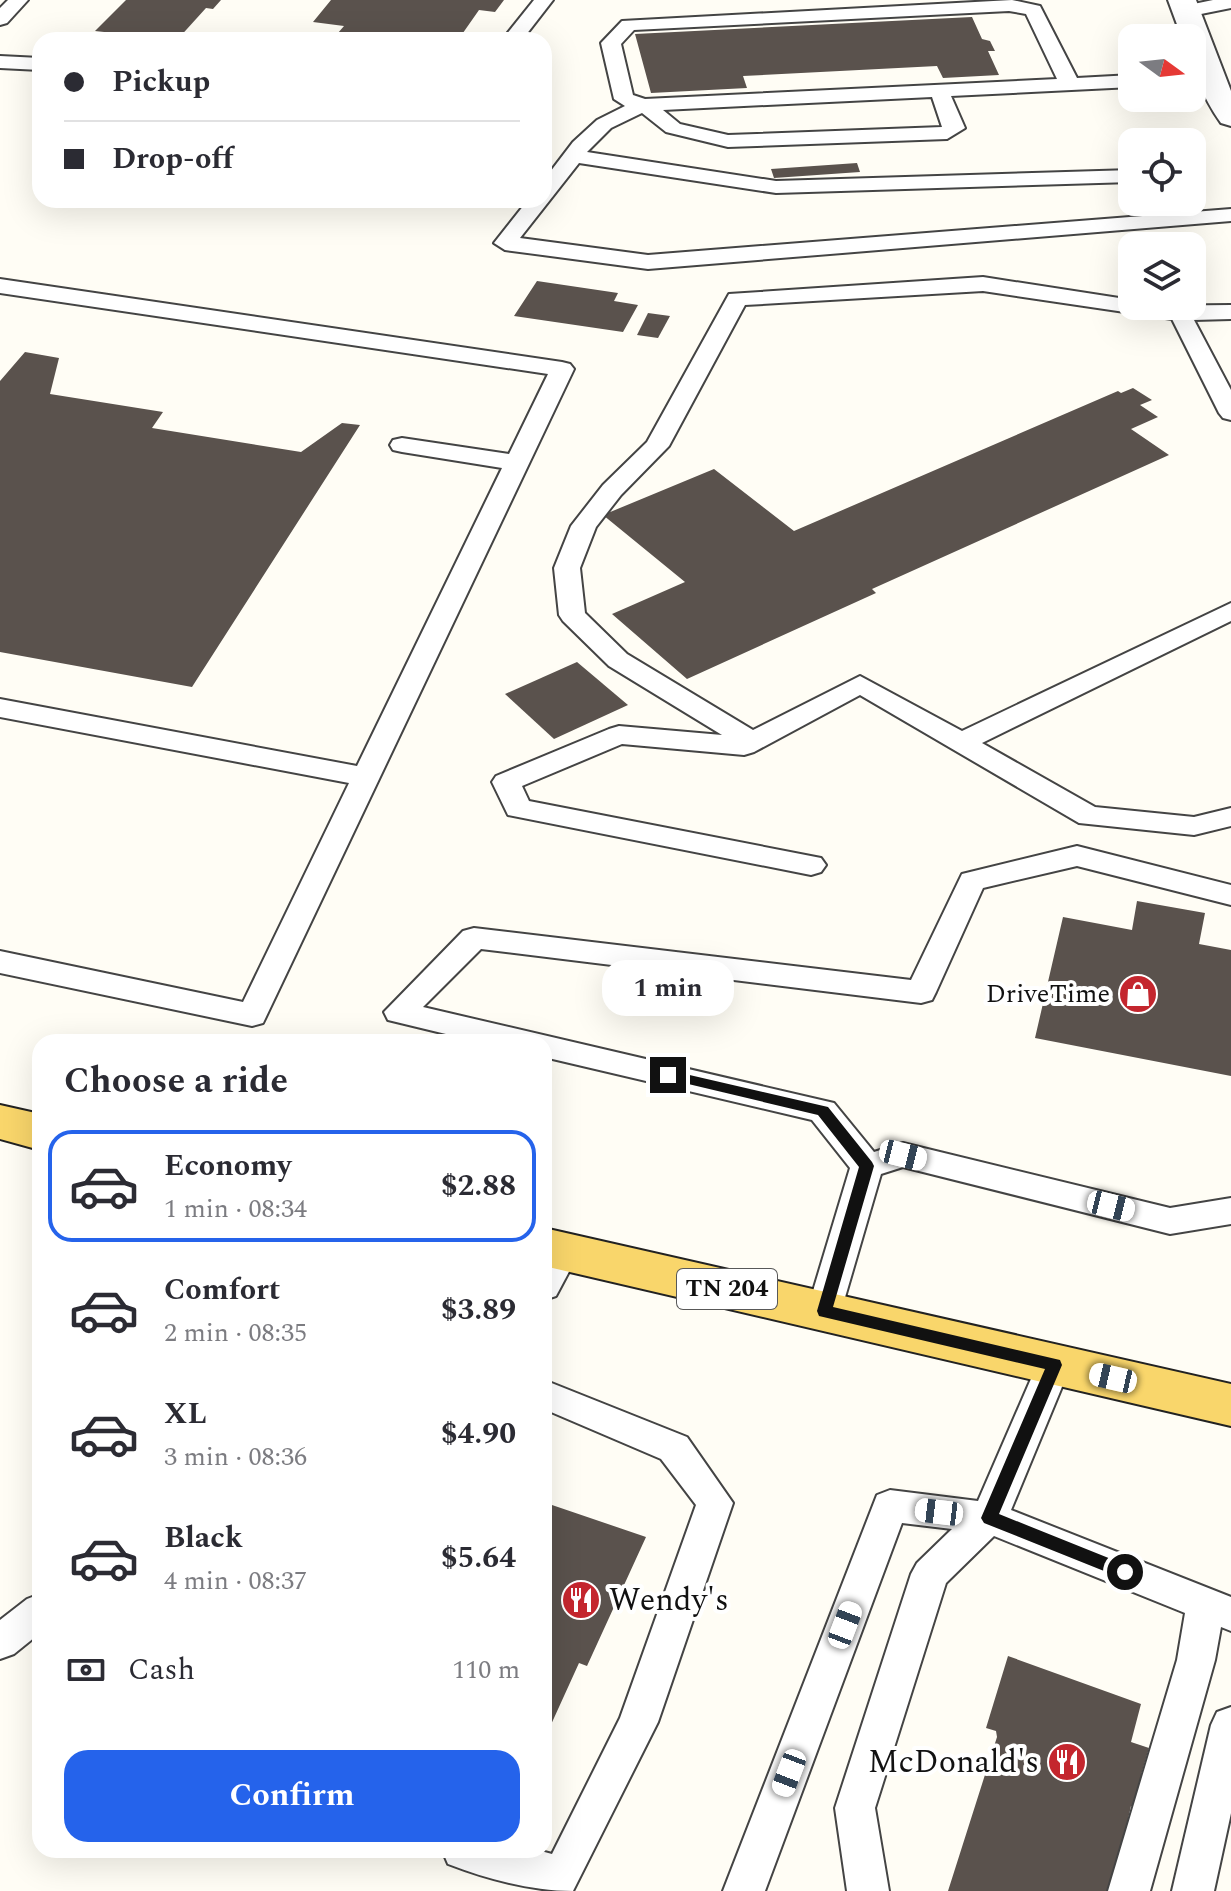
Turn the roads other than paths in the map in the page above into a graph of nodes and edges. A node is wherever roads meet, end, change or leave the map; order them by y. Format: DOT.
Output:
graph roads {
  1 [pos="19,0"];
  2 [pos="544,0"];
  3 [pos="1231,2"];
  4 [pos="1184,6"];
  5 [pos="0,19"];
  6 [pos="518,32"];
  7 [pos="0,62"];
  8 [pos="32,64"];
  9 [pos="1118,82"];
  10 [pos="1206,83"];
  11 [pos="1070,84"];
  12 [pos="939,91"];
  13 [pos="644,105"];
  14 [pos="1231,117"];
  15 [pos="574,156"];
  16 [pos="1118,176"];
  17 [pos="552,184"];
  18 [pos="533,208"];
  19 [pos="1231,215"];
  20 [pos="1183,216"];
  21 [pos="1185,218"];
  22 [pos="0,286"];
  23 [pos="1118,305"];
  24 [pos="1231,312"];
  25 [pos="1206,313"];
  26 [pos="1183,320"];
  27 [pos="1231,413"];
  28 [pos="402,445"];
  29 [pos="517,463"];
  30 [pos="1231,611"];
  31 [pos="0,708"];
  32 [pos="753,742"];
  33 [pos="961,742"];
  34 [pos="366,777"];
  35 [pos="1231,817"];
  36 [pos="811,865"];
  37 [pos="1231,895"];
  38 [pos="0,962"];
  39 [pos="254,1028"];
  40 [pos="493,1034"];
  41 [pos="552,1048"];
  42 [pos="0,1122"];
  43 [pos="32,1130"];
  44 [pos="867,1166"];
  45 [pos="1231,1211"];
  46 [pos="552,1262"];
  47 [pos="824,1311"];
  48 [pos="1054,1365"];
  49 [pos="552,1397"];
  50 [pos="1231,1405"];
  51 [pos="989,1518"];
  52 [pos="1219,1609"];
  53 [pos="32,1617"];
  54 [pos="0,1642"];
  55 [pos="1231,1725"];
  56 [pos="493,1858"];
  57 [pos="744,1891"];
  58 [pos="868,1891"];
  59 [pos="1129,1891"];
  60 [pos="1193,1891"];
  1 -- 5 [label="lane"];
  2 -- 6 [label="lane"];
  3 -- 4 [label="lane"];
  7 -- 8 [label="lane"];
  9 -- 11 [label="lane"];
  10 -- 14 [label="street"];
  11 -- 12 [label="lane"];
  11 -- 13 [label="lane"];
  12 -- 13 [label="lane"];
  12 -- 13 [label="lane"];
  13 -- 15 [label="lane"];
  15 -- 16 [label="lane"];
  15 -- 17 [label="lane"];
  18 -- 21 [label="lane"];
  19 -- 21 [label="lane"];
  20 -- 21 [label="lane"];
  22 -- 29 [label="lane"];
  23 -- 32 [label="lane"];
  24 -- 25 [label="lane"];
  26 -- 27 [label="lane"];
  28 -- 29 [label="lane"];
  29 -- 34 [label="lane"];
  30 -- 33 [label="lane"];
  31 -- 34 [label="lane"];
  32 -- 33 [label="lane"];
  32 -- 36 [label="lane"];
  33 -- 35 [label="lane"];
  34 -- 39 [label="lane"];
  37 -- 40 [label="lane"];
  38 -- 39 [label="lane"];
  41 -- 44 [label="lane"];
  42 -- 43 [label="main road"];
  44 -- 45 [label="lane"];
  44 -- 47 [label="lane"];
  46 -- 47 [label="main road, TN 204"];
  47 -- 48 [label="main road, TN 204"];
  48 -- 50 [label="main road, TN 204"];
  48 -- 51 [label="lane"];
  49 -- 56 [label="lane"];
  51 -- 52 [label="lane"];
  51 -- 57 [label="lane"];
  51 -- 58 [label="lane"];
  52 -- 59 [label="lane"];
  53 -- 54 [label="lane"];
  55 -- 60 [label="lane"];
}
